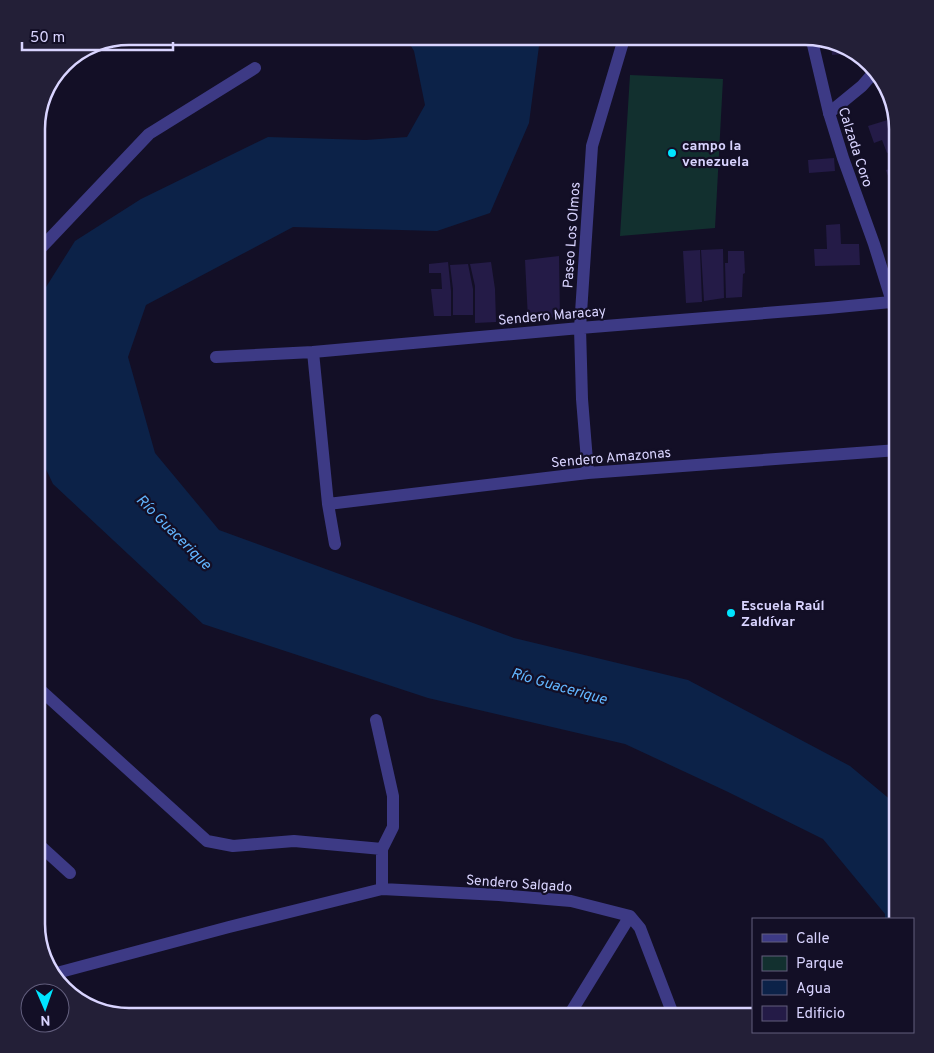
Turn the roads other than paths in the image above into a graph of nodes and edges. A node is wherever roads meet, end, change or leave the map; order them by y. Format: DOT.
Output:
graph roads {
  1 [pos="622,45"];
  2 [pos="813,46"];
  3 [pos="256,68"];
  4 [pos="870,76"];
  5 [pos="829,113"];
  6 [pos="45,242"];
  7 [pos="889,295"];
  8 [pos="889,302"];
  9 [pos="580,328"];
  10 [pos="313,352"];
  11 [pos="216,357"];
  12 [pos="889,451"];
  13 [pos="588,473"];
  14 [pos="328,504"];
  15 [pos="335,544"];
  16 [pos="45,694"];
  17 [pos="376,720"];
  18 [pos="382,849"];
  19 [pos="45,850"];
  20 [pos="70,873"];
  21 [pos="382,889"];
  22 [pos="630,916"];
  23 [pos="60,972"];
  24 [pos="574,1008"];
  25 [pos="671,1008"];
  1 -- 9 [label="street, Paseo Los Olmos"];
  2 -- 5 [label="street, Calzada Coro"];
  3 -- 6 [label="street"];
  4 -- 5 [label="street"];
  5 -- 7 [label="street, Calzada Coro"];
  8 -- 9 [label="street, Sendero Maracay"];
  9 -- 10 [label="street, Sendero Maracay"];
  9 -- 13 [label="street, Paseo Los Olmos"];
  10 -- 11 [label="street, Sendero Maracay"];
  10 -- 14 [label="street"];
  12 -- 13 [label="street, Sendero Amazonas"];
  13 -- 14 [label="street, Sendero Amazonas"];
  14 -- 15 [label="street"];
  16 -- 18 [label="street"];
  17 -- 18 [label="street"];
  18 -- 21 [label="street"];
  19 -- 20 [label="street"];
  21 -- 22 [label="street, Sendero Salgado"];
  21 -- 23 [label="street, Sendero Salgado"];
  22 -- 24 [label="street"];
  22 -- 25 [label="street"];
}
